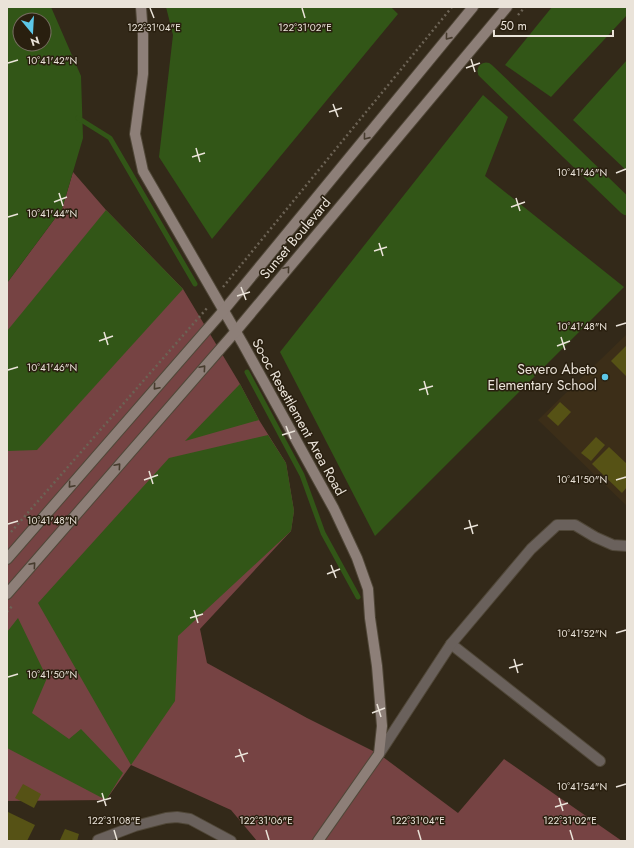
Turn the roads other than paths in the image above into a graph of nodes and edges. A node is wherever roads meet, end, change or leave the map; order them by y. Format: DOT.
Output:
graph roads {
  1 [pos="141,7"];
  2 [pos="473,7"];
  3 [pos="507,7"];
  4 [pos="224,310"];
  5 [pos="236,331"];
  6 [pos="627,546"];
  7 [pos="7,559"];
  8 [pos="7,594"];
  9 [pos="451,644"];
  10 [pos="379,754"];
  11 [pos="600,761"];
  12 [pos="98,840"];
  13 [pos="231,841"];
  14 [pos="318,841"];
  1 -- 4 [label="main road, So-oc Resettlement Area Road"];
  2 -- 4 [label="main road, Sunset Boulevard, one-way"];
  5 -- 3 [label="main road, Sunset Boulevard, one-way"];
  4 -- 5 [label="main road, So-oc Resettlement Area Road"];
  4 -- 7 [label="main road, Sunset Boulevard, one-way"];
  8 -- 5 [label="main road, Sunset Boulevard, one-way"];
  5 -- 10 [label="main road, So-oc Resettlement Area Road"];
  6 -- 9 [label="street"];
  9 -- 10 [label="street"];
  9 -- 11 [label="street"];
  10 -- 14 [label="main road, So-oc Resettlement Area Road"];
  12 -- 13 [label="street"];
}
